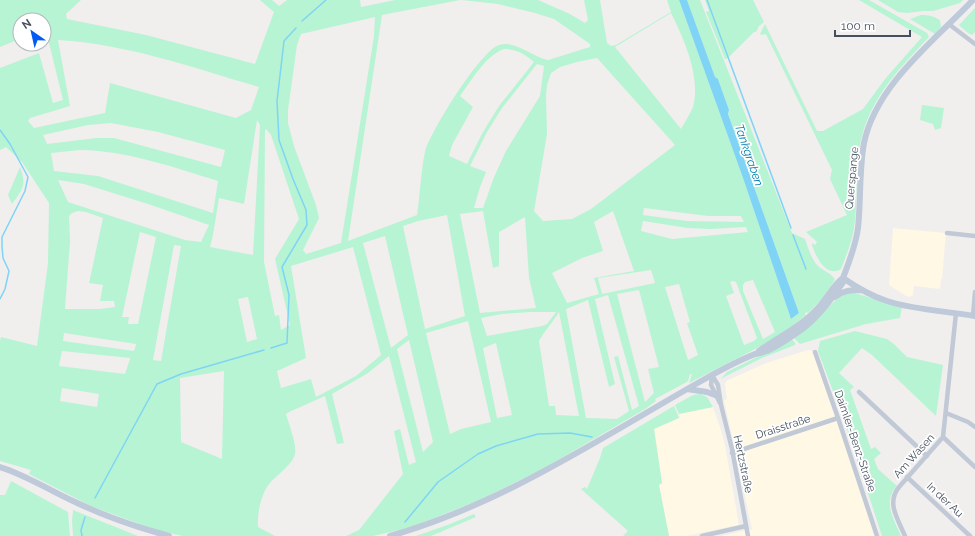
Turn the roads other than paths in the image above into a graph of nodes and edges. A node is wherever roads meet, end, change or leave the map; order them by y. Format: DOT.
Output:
graph roads {
  1 [pos="973,0"];
  2 [pos="950,25"];
  3 [pos="975,44"];
  4 [pos="947,233"];
  5 [pos="975,236"];
  6 [pos="843,278"];
  7 [pos="864,290"];
  8 [pos="975,292"];
  9 [pos="829,302"];
  10 [pos="956,313"];
  11 [pos="974,316"];
  12 [pos="815,352"];
  13 [pos="755,354"];
  14 [pos="712,375"];
  15 [pos="687,389"];
  16 [pos="859,392"];
  17 [pos="715,396"];
  18 [pos="721,405"];
  19 [pos="946,413"];
  20 [pos="838,418"];
  21 [pos="975,427"];
  22 [pos="943,437"];
  23 [pos="732,453"];
  24 [pos="927,456"];
  25 [pos="975,466"];
  26 [pos="0,467"];
  27 [pos="907,477"];
  28 [pos="746,526"];
  29 [pos="169,536"];
  30 [pos="390,536"];
  31 [pos="702,536"];
  32 [pos="748,536"];
  33 [pos="877,536"];
  34 [pos="905,536"];
  35 [pos="970,536"];
  1 -- 2 [label="main road, Querspange"];
  2 -- 3 [label="street"];
  2 -- 6 [label="main road, Querspange"];
  4 -- 5 [label="street"];
  6 -- 7 [label="main road"];
  6 -- 9 [label="main road"];
  6 -- 13 [label="main road"];
  7 -- 9 [label="main road"];
  7 -- 10 [label="main road"];
  8 -- 11 [label="street"];
  9 -- 13 [label="main road"];
  10 -- 11 [label="main road"];
  10 -- 19 [label="street, Am Wasen"];
  12 -- 20 [label="street, Daimler-Benz-Straße"];
  13 -- 14 [label="main road"];
  14 -- 15 [label="main road"];
  14 -- 17 [label="street, Hertzstraße"];
  14 -- 18 [label="street, Hertzstraße"];
  15 -- 17 [label="main road"];
  15 -- 30 [label="main road"];
  16 -- 24 [label="street"];
  17 -- 18 [label="street, Hertzstraße"];
  18 -- 23 [label="street, Hertzstraße"];
  19 -- 21 [label="street"];
  19 -- 22 [label="street, Am Wasen"];
  20 -- 23 [label="street, Draisstraße"];
  20 -- 33 [label="street, Daimler-Benz-Straße"];
  22 -- 24 [label="street, Am Wasen"];
  22 -- 25 [label="street"];
  23 -- 28 [label="street, Hertzstraße"];
  24 -- 27 [label="street, Am Wasen"];
  26 -- 29 [label="main road"];
  27 -- 34 [label="street, Am Wasen"];
  27 -- 35 [label="street, In der Au"];
  28 -- 31 [label="street"];
  28 -- 32 [label="street, Hertzstraße"];
}
